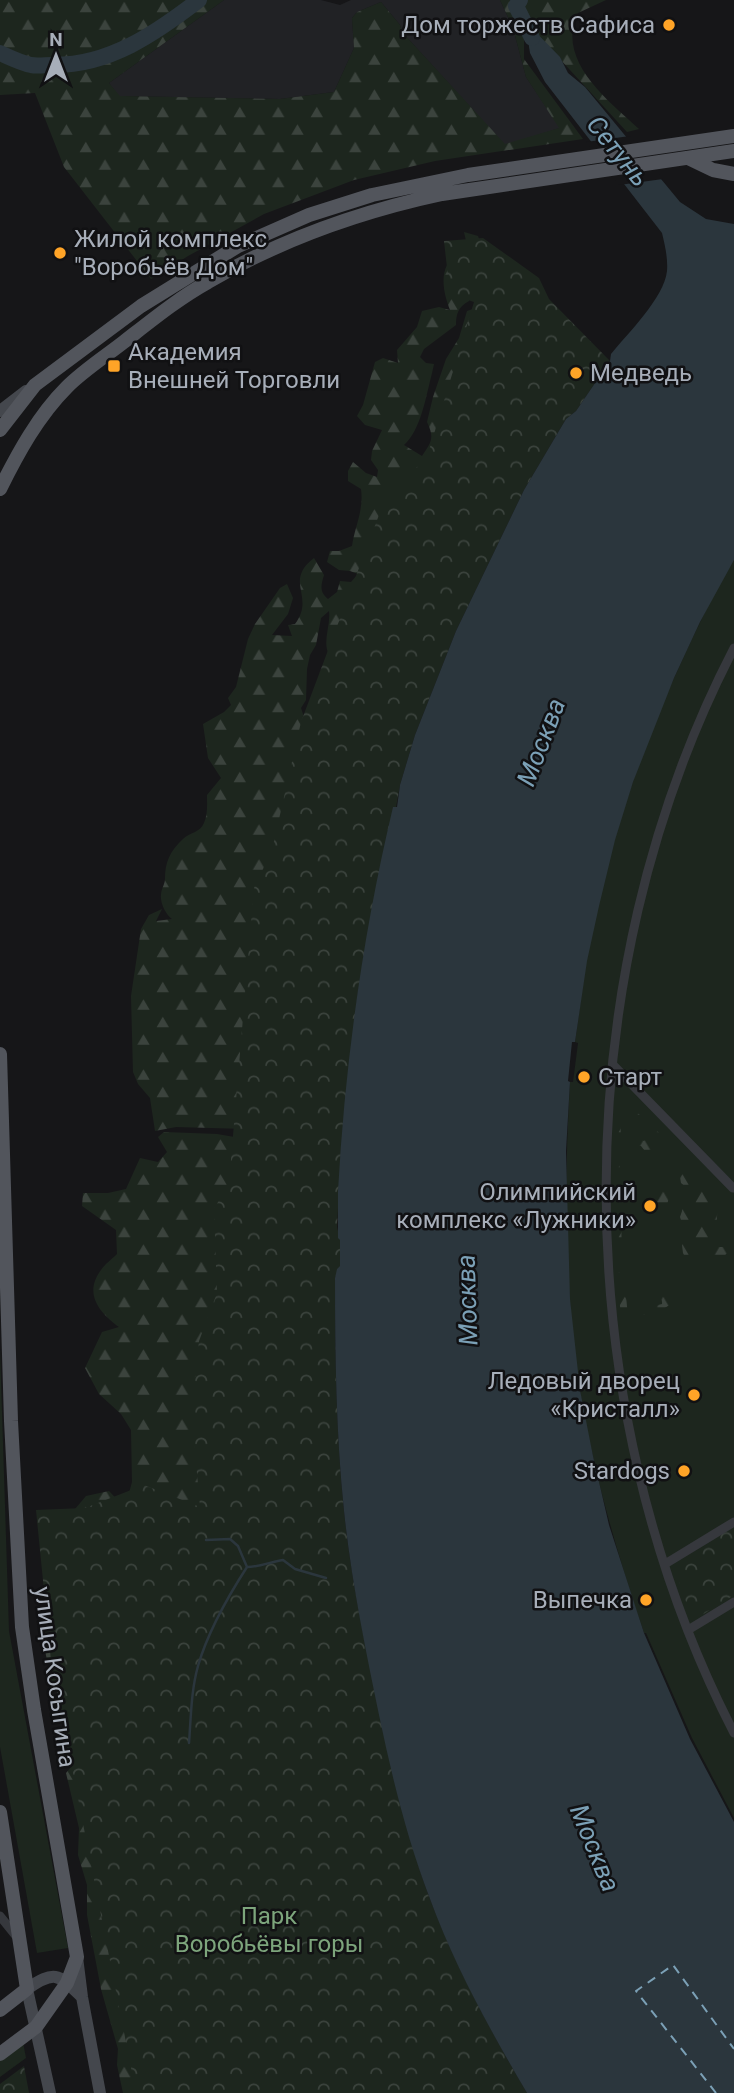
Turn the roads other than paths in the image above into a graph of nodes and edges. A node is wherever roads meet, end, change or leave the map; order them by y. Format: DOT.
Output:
graph roads {
  1 [pos="734,136"];
  2 [pos="734,151"];
  3 [pos="687,158"];
  4 [pos="734,174"];
  5 [pos="69,359"];
  6 [pos="78,378"];
  7 [pos="35,385"];
  8 [pos="0,411"];
  9 [pos="0,430"];
  10 [pos="0,489"];
  11 [pos="734,648"];
  12 [pos="0,1054"];
  13 [pos="613,1065"];
  14 [pos="733,1188"];
  15 [pos="734,1521"];
  16 [pos="664,1564"];
  17 [pos="734,1602"];
  18 [pos="688,1630"];
  19 [pos="734,1733"];
  20 [pos="0,1812"];
  21 [pos="0,1916"];
  22 [pos="19,1940"];
  23 [pos="77,1957"];
  24 [pos="67,1983"];
  25 [pos="27,1989"];
  26 [pos="82,1997"];
  27 [pos="0,2010"];
  28 [pos="36,2027"];
  29 [pos="0,2054"];
  30 [pos="50,2093"];
  31 [pos="100,2093"];
  1 -- 5 [label="main road"];
  2 -- 3 [label="main road"];
  3 -- 4 [label="main road"];
  3 -- 6 [label="main road"];
  5 -- 6 [label="main road"];
  5 -- 7 [label="main road"];
  6 -- 10 [label="main road"];
  7 -- 8 [label="main road"];
  7 -- 9 [label="main road"];
  11 -- 13 [label="street"];
  12 -- 23 [label="main road, улица Косыгина"];
  13 -- 14 [label="street"];
  13 -- 16 [label="street"];
  15 -- 16 [label="street"];
  16 -- 18 [label="street"];
  17 -- 18 [label="street"];
  18 -- 19 [label="street"];
  20 -- 22 [label="main road"];
  21 -- 22 [label="street"];
  22 -- 25 [label="main road"];
  23 -- 24 [label="main road"];
  23 -- 26 [label="main road, улица Косыгина"];
  24 -- 25 [label="main road"];
  24 -- 26 [label="main road"];
  24 -- 28 [label="main road"];
  25 -- 27 [label="main road"];
  25 -- 28 [label="main road"];
  26 -- 31 [label="main road, улица Косыгина"];
  28 -- 29 [label="main road"];
  28 -- 30 [label="main road"];
}
